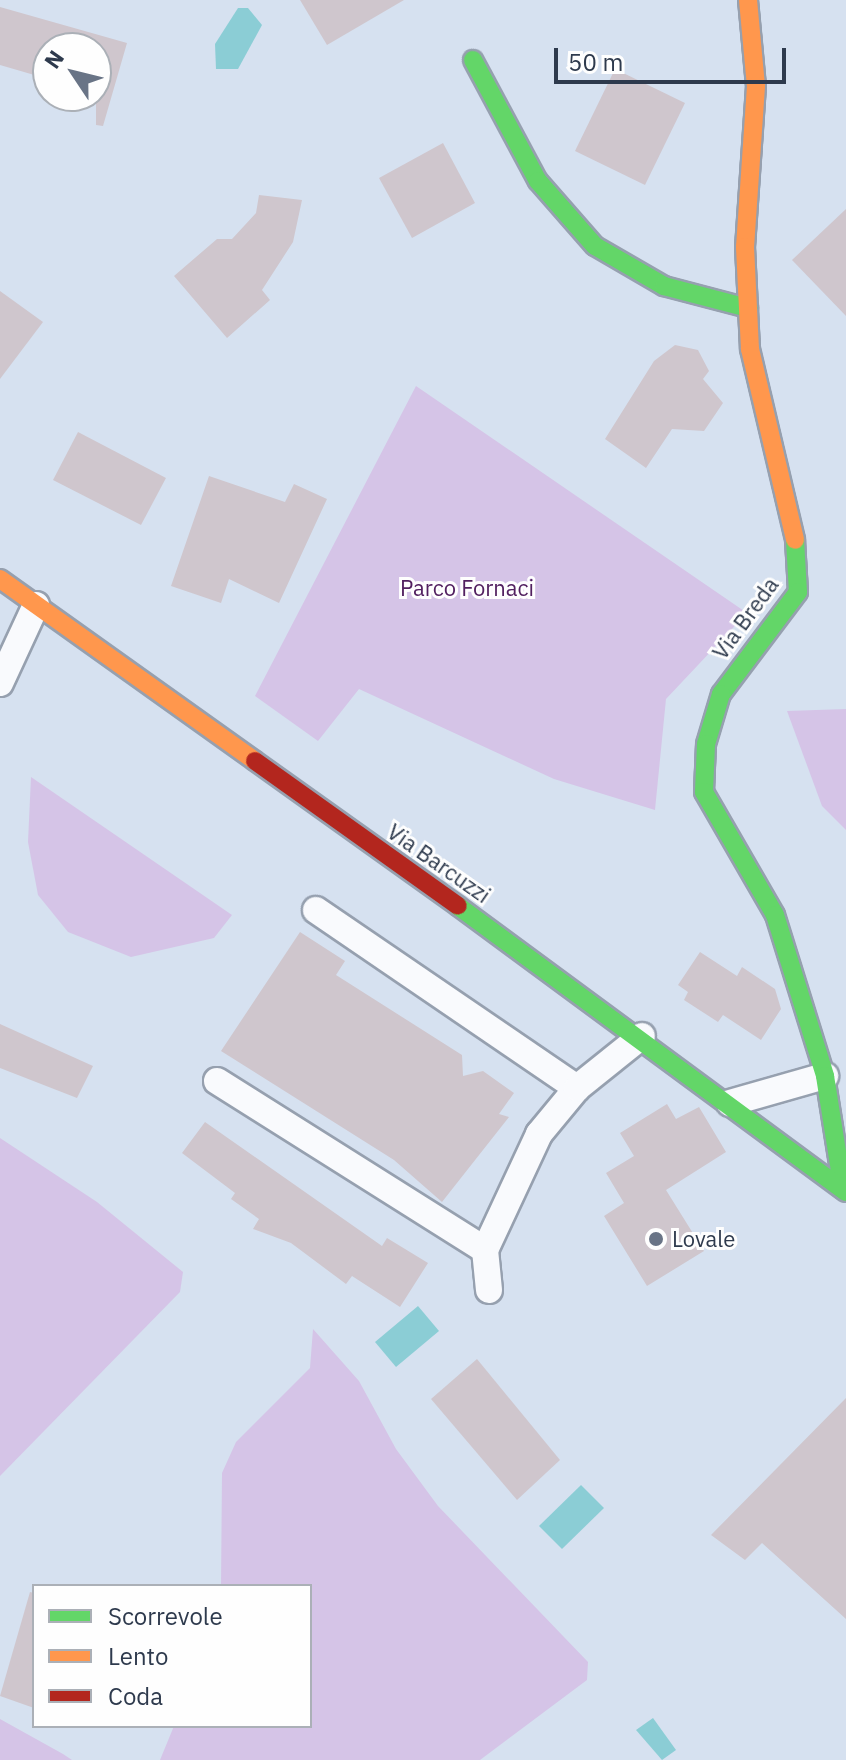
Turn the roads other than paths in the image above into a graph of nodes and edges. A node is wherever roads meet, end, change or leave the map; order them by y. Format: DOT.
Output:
graph roads {
  1 [pos="748,0"];
  2 [pos="473,60"];
  3 [pos="748,308"];
  4 [pos="0,579"];
  5 [pos="36,605"];
  6 [pos="0,683"];
  7 [pos="316,910"];
  8 [pos="642,1036"];
  9 [pos="825,1076"];
  10 [pos="217,1081"];
  11 [pos="577,1088"];
  12 [pos="730,1103"];
  13 [pos="845,1191"];
  14 [pos="485,1250"];
  15 [pos="489,1290"];
  1 -- 3 [label="street, Via Breda"];
  2 -- 3 [label="street"];
  3 -- 9 [label="street, Via Breda"];
  4 -- 5 [label="street, Via Barcuzzi"];
  5 -- 6 [label="street"];
  5 -- 8 [label="street, Via Barcuzzi"];
  7 -- 11 [label="street"];
  8 -- 11 [label="street"];
  8 -- 12 [label="street, Via Barcuzzi"];
  9 -- 12 [label="street"];
  9 -- 13 [label="street, Via Breda"];
  10 -- 14 [label="street"];
  11 -- 14 [label="street"];
  12 -- 13 [label="street, Via Barcuzzi"];
  14 -- 15 [label="street"];
}
